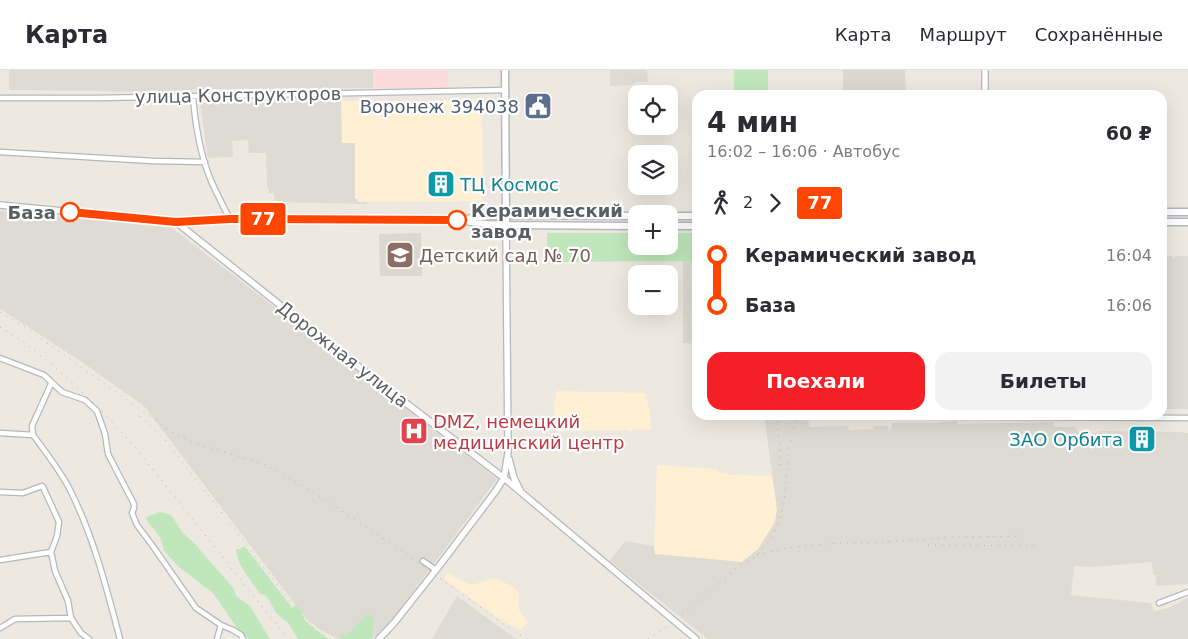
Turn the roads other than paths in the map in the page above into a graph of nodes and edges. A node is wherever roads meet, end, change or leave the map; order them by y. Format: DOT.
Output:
graph roads {
  1 [pos="505,70"];
  2 [pos="985,70"];
  3 [pos="506,90"];
  4 [pos="985,90"];
  5 [pos="193,96"];
  6 [pos="0,98"];
  7 [pos="0,152"];
  8 [pos="205,162"];
  9 [pos="0,205"];
  10 [pos="1167,212"];
  11 [pos="1188,212"];
  12 [pos="506,215"];
  13 [pos="628,216"];
  14 [pos="678,216"];
  15 [pos="692,216"];
  16 [pos="230,219"];
  17 [pos="457,220"];
  18 [pos="176,222"];
  19 [pos="1167,222"];
  20 [pos="1188,222"];
  21 [pos="506,225"];
  22 [pos="628,226"];
  23 [pos="678,226"];
  24 [pos="692,226"];
  25 [pos="0,358"];
  26 [pos="51,384"];
  27 [pos="1167,418"];
  28 [pos="1188,418"];
  29 [pos="0,433"];
  30 [pos="32,435"];
  31 [pos="508,454"];
  32 [pos="504,478"];
  33 [pos="0,492"];
  34 [pos="522,494"];
  35 [pos="51,552"];
  36 [pos="0,560"];
  37 [pos="423,561"];
  38 [pos="436,570"];
  39 [pos="1188,592"];
  40 [pos="1159,603"];
  41 [pos="71,618"];
  42 [pos="221,625"];
  43 [pos="0,628"];
  44 [pos="90,639"];
  45 [pos="120,639"];
  46 [pos="217,639"];
  47 [pos="243,639"];
  48 [pos="379,639"];
  49 [pos="696,639"];
  1 -- 3 [label="main road"];
  2 -- 4 [label="street"];
  3 -- 5 [label="street, улица Конструкторов"];
  3 -- 12 [label="main road"];
  5 -- 6 [label="street, улица Конструкторов"];
  5 -- 8 [label="street"];
  7 -- 8 [label="street"];
  8 -- 16 [label="street"];
  9 -- 18 [label="street"];
  10 -- 11 [label="main road"];
  12 -- 13 [label="main road"];
  12 -- 17 [label="street"];
  12 -- 21 [label="main road"];
  14 -- 15 [label="main road"];
  16 -- 17 [label="street"];
  16 -- 18 [label="street"];
  17 -- 21 [label="street"];
  18 -- 32 [label="street, Дорожная улица"];
  19 -- 20 [label="main road"];
  21 -- 22 [label="main road"];
  21 -- 31 [label="street"];
  23 -- 24 [label="main road"];
  25 -- 26 [label="street"];
  26 -- 30 [label="street"];
  26 -- 42 [label="street"];
  27 -- 28 [label="street"];
  29 -- 30 [label="street"];
  30 -- 45 [label="street"];
  31 -- 32 [label="street"];
  31 -- 34 [label="street"];
  32 -- 34 [label="street, Дорожная улица"];
  32 -- 38 [label="street"];
  33 -- 35 [label="street"];
  34 -- 49 [label="street, Дорожная улица"];
  35 -- 36 [label="street"];
  35 -- 41 [label="street"];
  37 -- 38 [label="street"];
  38 -- 48 [label="street"];
  39 -- 40 [label="street"];
  41 -- 43 [label="street"];
  41 -- 44 [label="street"];
  42 -- 46 [label="street"];
  42 -- 47 [label="street"];
}
